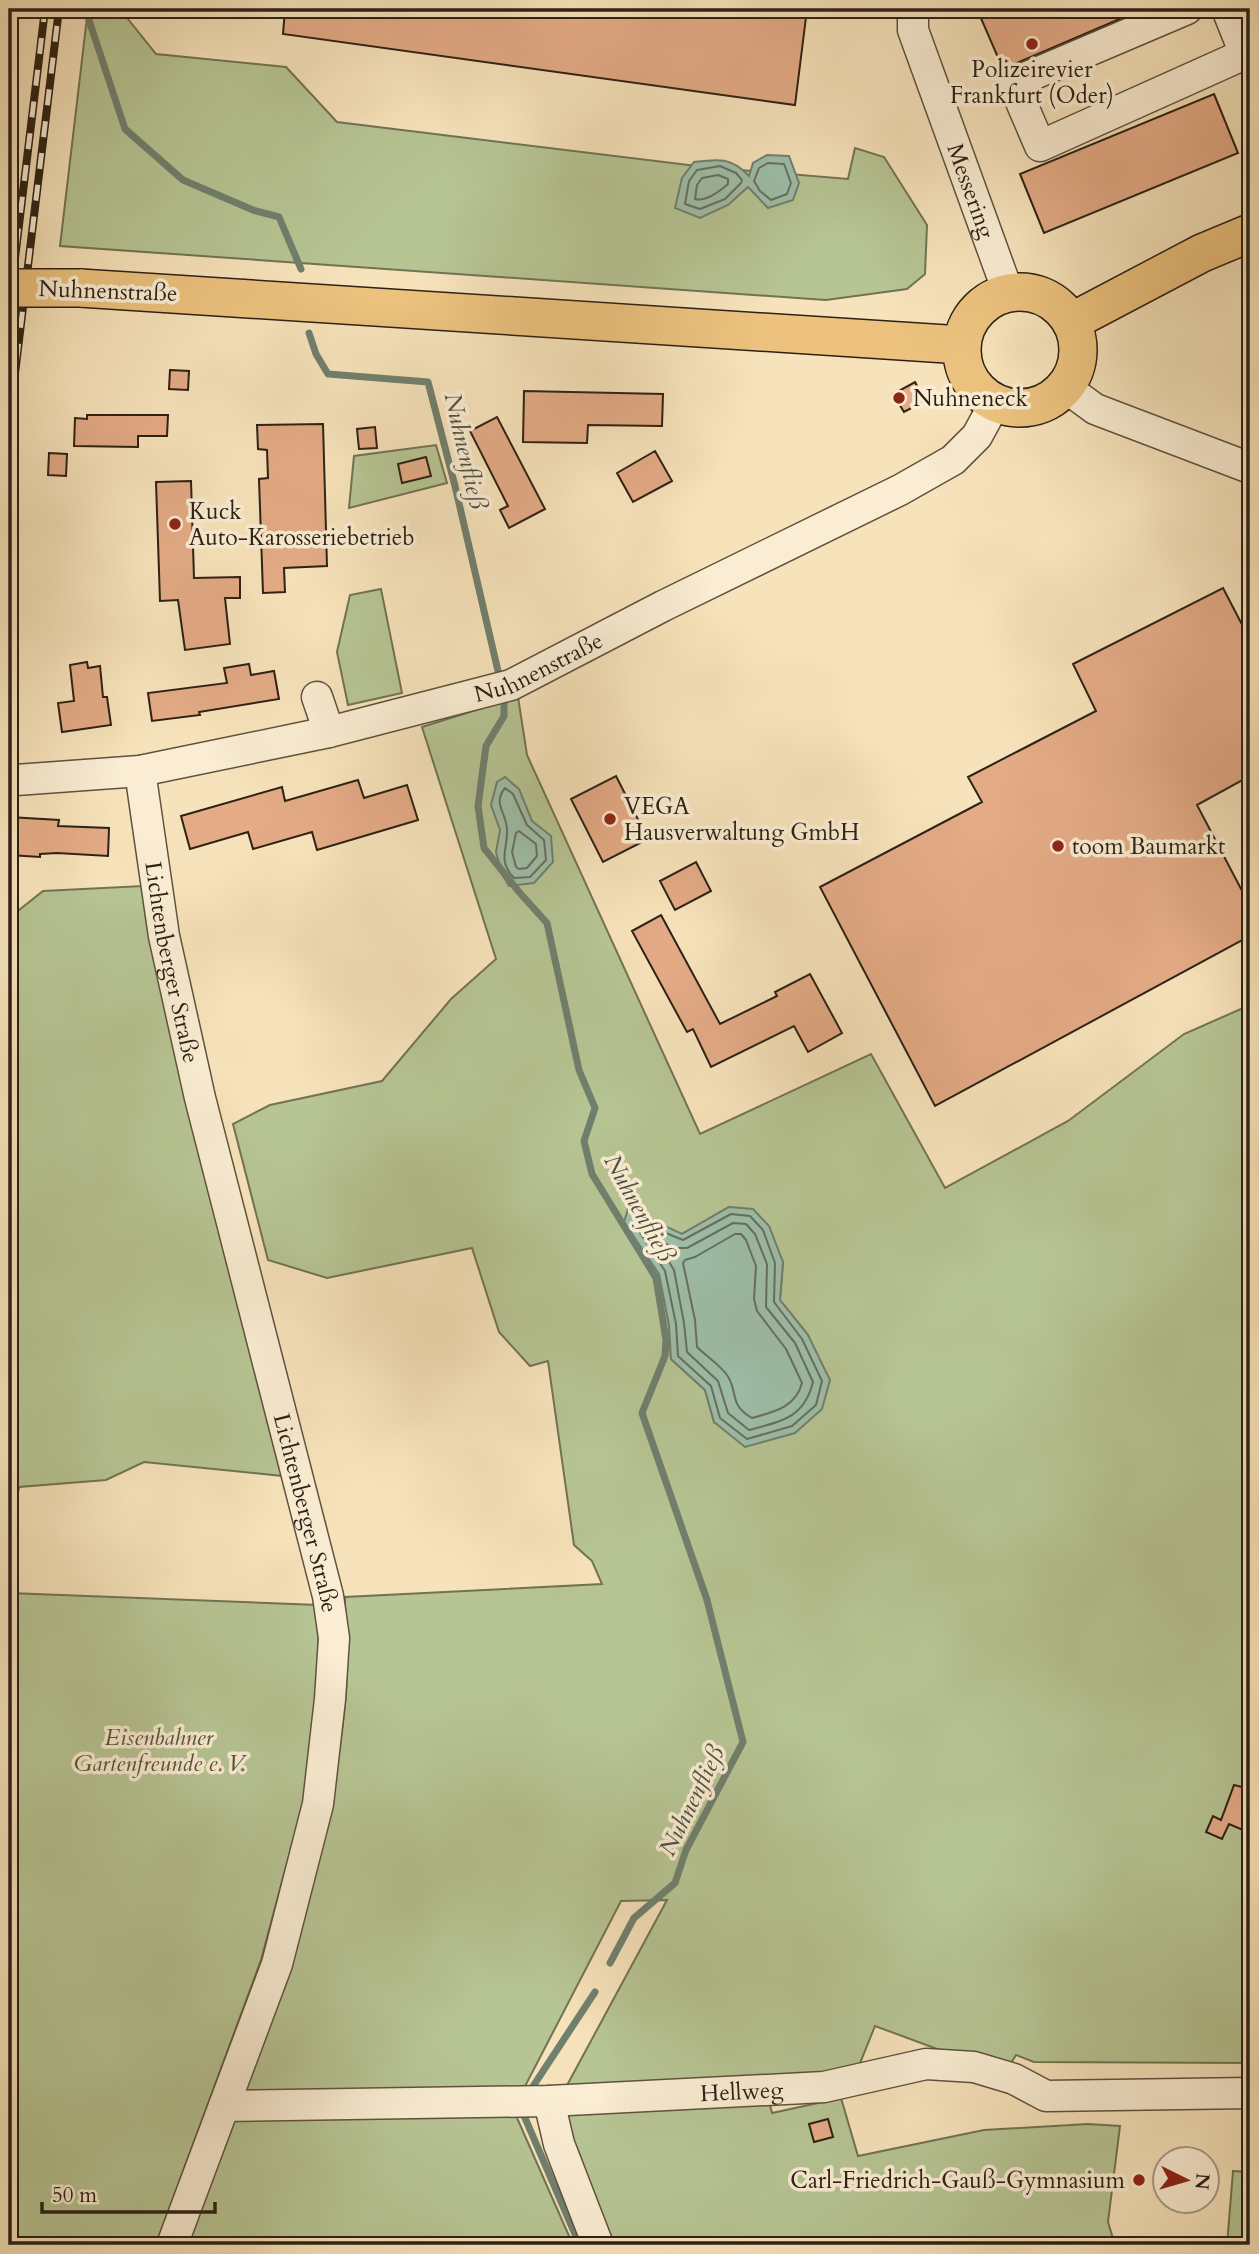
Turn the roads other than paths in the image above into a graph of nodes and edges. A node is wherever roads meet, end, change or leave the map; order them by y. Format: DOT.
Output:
graph roads {
  1 [pos="913,9"];
  2 [pos="1187,9"];
  3 [pos="1227,9"];
  4 [pos="1250,233"];
  5 [pos="9,288"];
  6 [pos="1008,292"];
  7 [pos="1071,322"];
  8 [pos="962,345"];
  9 [pos="1065,387"];
  10 [pos="995,403"];
  11 [pos="1250,468"];
  12 [pos="317,697"];
  13 [pos="329,733"];
  14 [pos="140,771"];
  15 [pos="16,780"];
  16 [pos="1250,2093"];
  17 [pos="549,2101"];
  18 [pos="224,2106"];
  19 [pos="172,2245"];
  20 [pos="598,2245"];
  1 -- 6 [label="street, Messering"];
  2 -- 3 [label="street"];
  4 -- 7 [label="main road"];
  5 -- 8 [label="main road, Nuhnenstraße, bridge"];
  6 -- 7 [label="main road"];
  6 -- 8 [label="main road"];
  7 -- 9 [label="main road"];
  8 -- 10 [label="main road"];
  9 -- 10 [label="main road"];
  9 -- 11 [label="street"];
  10 -- 13 [label="street, Nuhnenstraße"];
  12 -- 13 [label="street"];
  13 -- 14 [label="street, Nuhnenstraße"];
  14 -- 15 [label="street, Nuhnenstraße"];
  14 -- 18 [label="street, Lichtenberger Straße"];
  16 -- 17 [label="street, Hellweg"];
  17 -- 18 [label="street, Hellweg"];
  17 -- 20 [label="street"];
  18 -- 19 [label="street, Lichtenberger Straße"];
}
